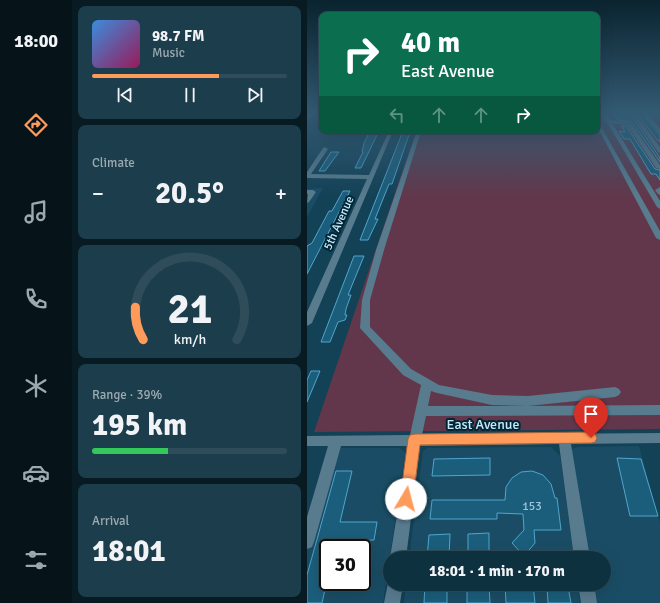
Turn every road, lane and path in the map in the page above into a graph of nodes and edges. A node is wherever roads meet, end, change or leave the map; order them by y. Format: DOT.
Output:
graph roads {
  1 [pos="387,140"];
  2 [pos="416,140"];
  3 [pos="608,140"];
  4 [pos="620,140"];
  5 [pos="640,140"];
  6 [pos="652,140"];
  7 [pos="325,150"];
  8 [pos="660,151"];
  9 [pos="660,167"];
  10 [pos="307,176"];
  11 [pos="371,177"];
  12 [pos="660,189"];
  13 [pos="307,192"];
  14 [pos="660,194"];
  15 [pos="307,201"];
  16 [pos="660,207"];
  17 [pos="655,218"];
  18 [pos="660,227"];
  19 [pos="660,238"];
  20 [pos="308,319"];
  21 [pos="427,383"];
  22 [pos="615,392"];
  23 [pos="660,410"];
  24 [pos="420,411"];
  25 [pos="564,438"];
  26 [pos="660,438"];
  27 [pos="415,439"];
  28 [pos="307,441"];
  29 [pos="336,442"];
  30 [pos="307,542"];
  31 [pos="399,551"];
  32 [pos="581,551"];
  33 [pos="394,591"];
  34 [pos="587,591"];
  35 [pos="392,603"];
  36 [pos="589,603"];
  1 -- 11 [label="street, 5th Avenue"];
  2 -- 21 [label="street"];
  3 -- 17 [label="street"];
  4 -- 16 [label="street"];
  5 -- 9 [label="street"];
  6 -- 8 [label="street"];
  7 -- 10 [label="street"];
  10 -- 11 [label="street"];
  11 -- 20 [label="street, 5th Avenue"];
  12 -- 14 [label="street"];
  13 -- 15 [label="street"];
  17 -- 18 [label="street"];
  17 -- 19 [label="street"];
  21 -- 22 [label="street"];
  21 -- 24 [label="street"];
  23 -- 24 [label="street"];
  24 -- 27 [label="street"];
  25 -- 26 [label="street, East Avenue"];
  25 -- 27 [label="street, East Avenue"];
  25 -- 32 [label="street"];
  27 -- 29 [label="street, East Avenue"];
  27 -- 31 [label="street"];
  28 -- 29 [label="street, East Avenue"];
  29 -- 30 [label="street"];
  33 -- 35 [label="street"];
  34 -- 36 [label="street"];
}
